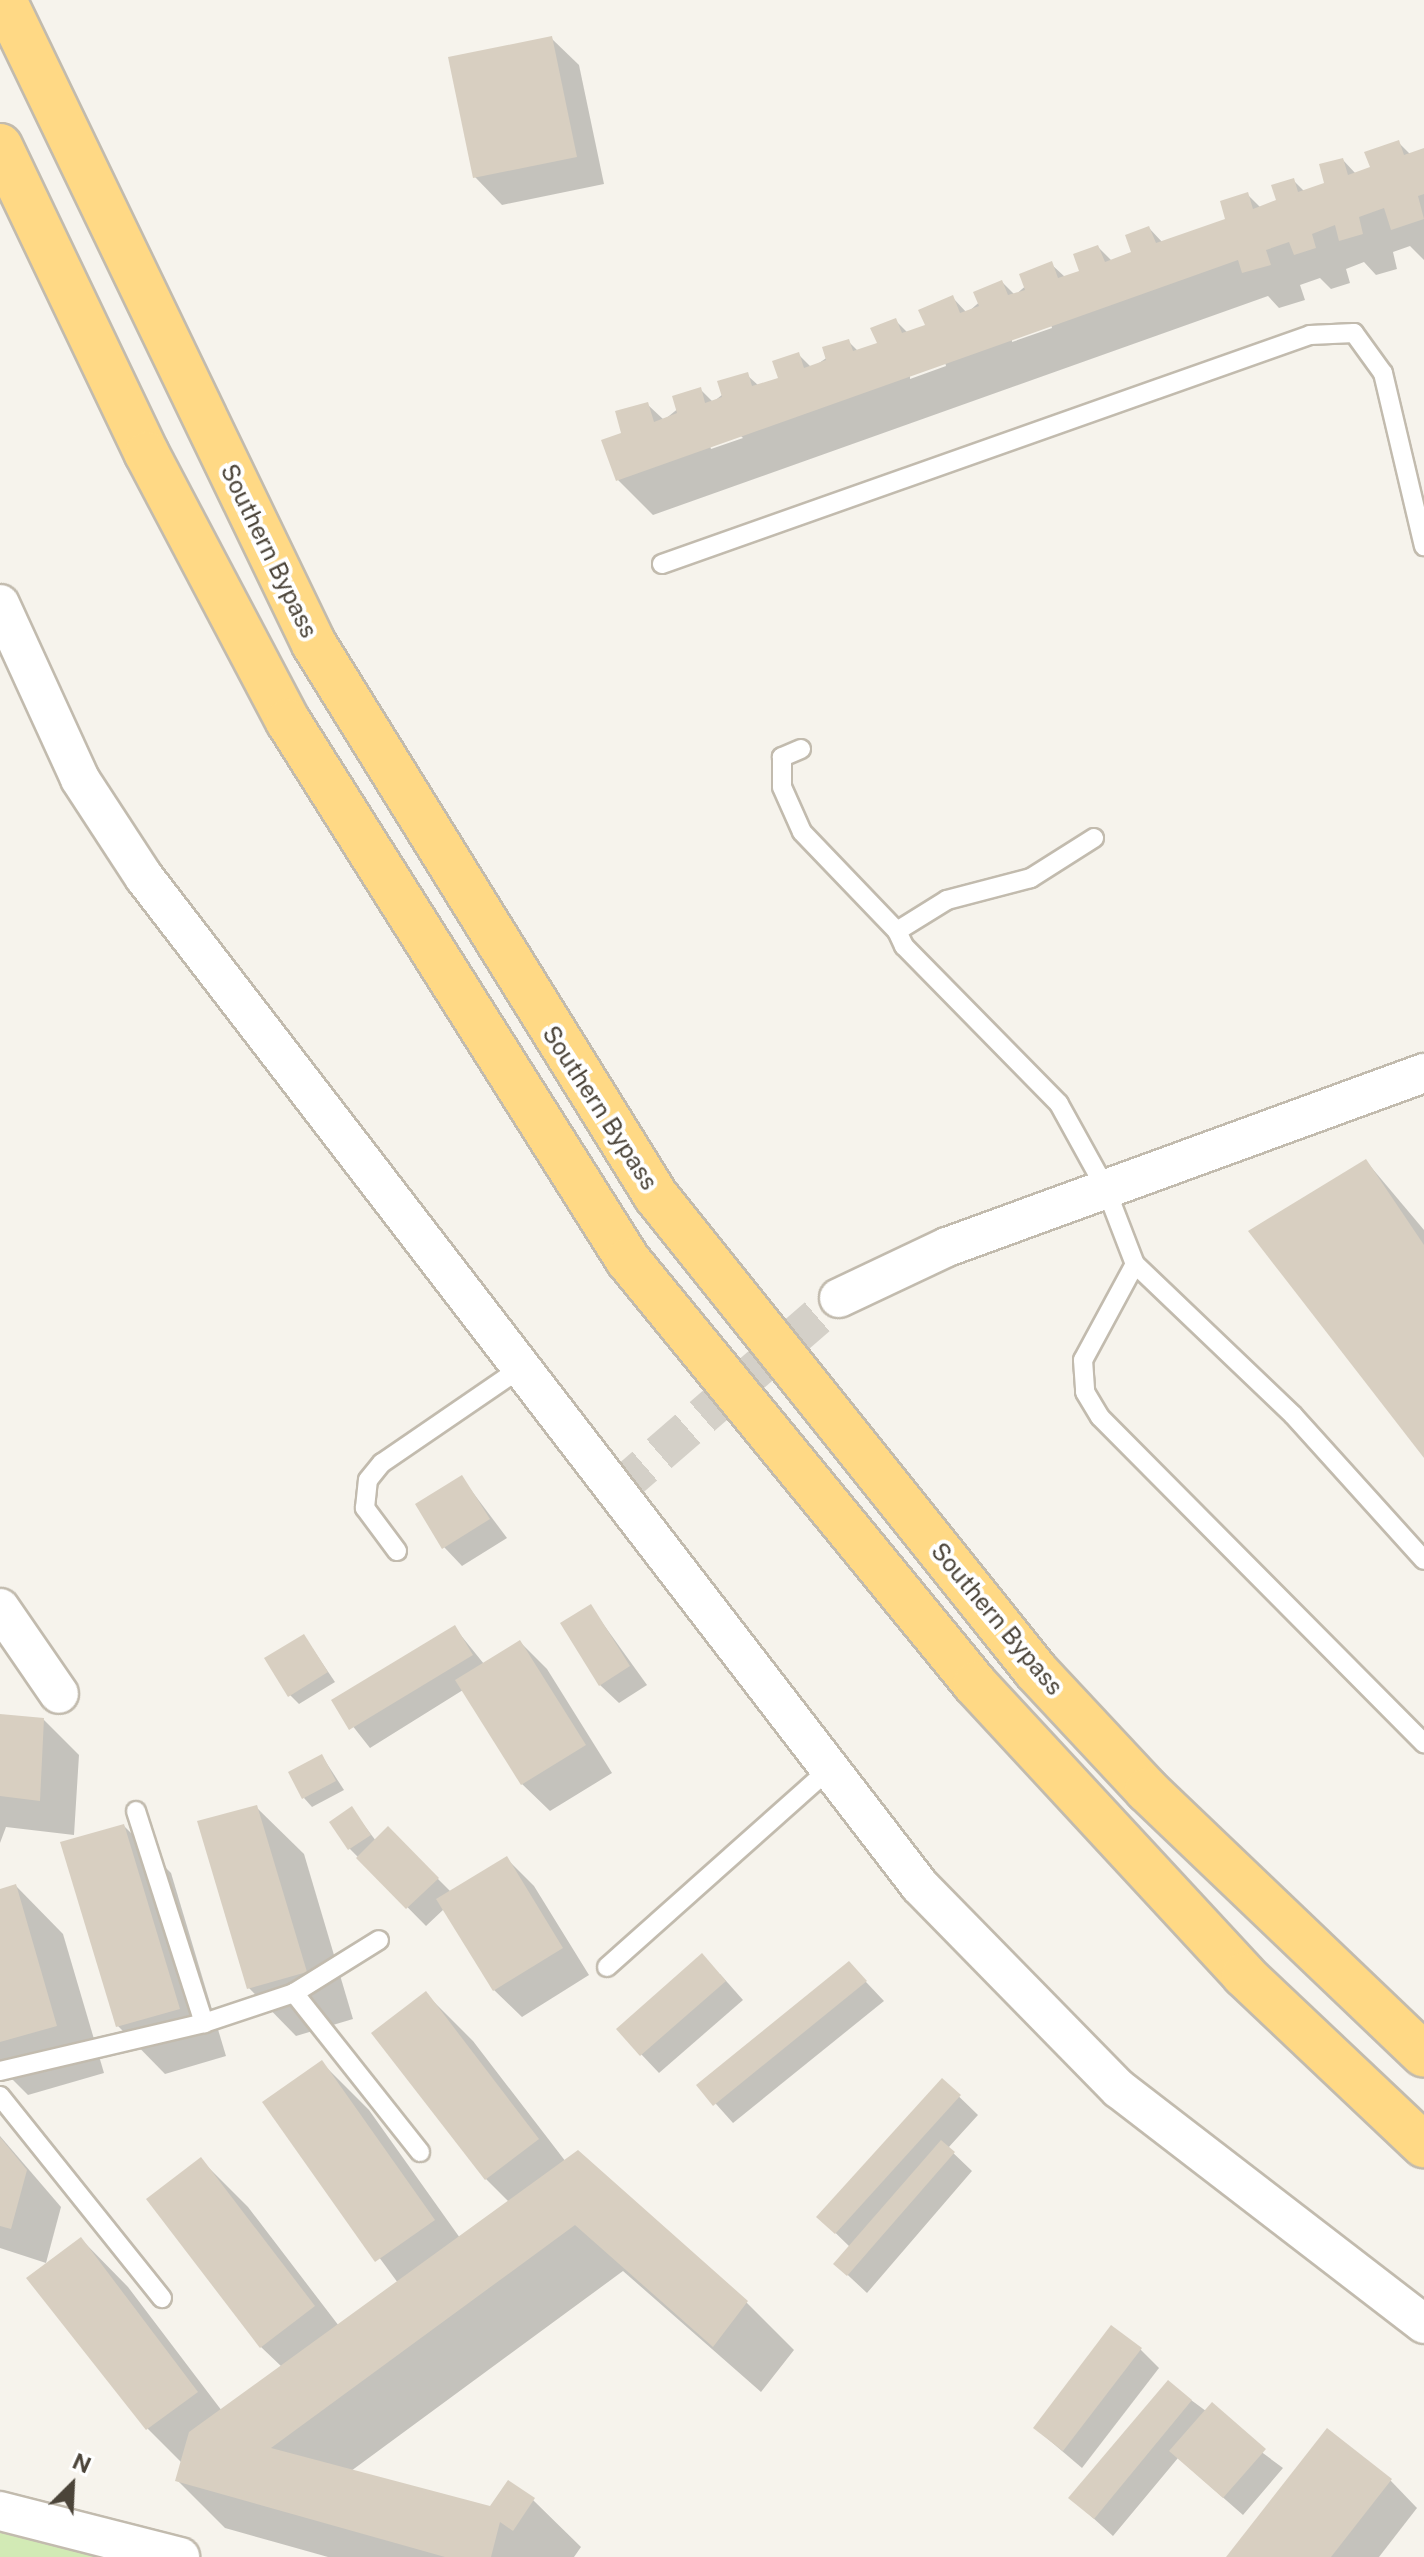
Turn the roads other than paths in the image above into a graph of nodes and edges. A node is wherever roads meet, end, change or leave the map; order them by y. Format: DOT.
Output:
graph roads {
  1 [pos="4,0"];
  2 [pos="0,146"];
  3 [pos="1424,546"];
  4 [pos="662,564"];
  5 [pos="0,604"];
  6 [pos="801,749"];
  7 [pos="1094,838"];
  8 [pos="897,931"];
  9 [pos="1423,1075"];
  10 [pos="1106,1189"];
  11 [pos="1135,1264"];
  12 [pos="839,1298"];
  13 [pos="521,1368"];
  14 [pos="397,1551"];
  15 [pos="1424,1560"];
  16 [pos="0,1608"];
  17 [pos="59,1694"];
  18 [pos="1424,1743"];
  19 [pos="828,1770"];
  20 [pos="136,1811"];
  21 [pos="379,1940"];
  22 [pos="607,1967"];
  23 [pos="294,1993"];
  24 [pos="204,2023"];
  25 [pos="1424,2055"];
  26 [pos="0,2071"];
  27 [pos="0,2096"];
  28 [pos="1424,2145"];
  29 [pos="420,2152"];
  30 [pos="162,2298"];
  31 [pos="1424,2324"];
  32 [pos="0,2511"];
  33 [pos="180,2557"];
  1 -- 25 [label="highway, Southern Bypass"];
  2 -- 28 [label="highway"];
  3 -- 4 [label="lane"];
  5 -- 13 [label="street"];
  6 -- 8 [label="lane"];
  7 -- 8 [label="lane"];
  8 -- 10 [label="lane"];
  9 -- 10 [label="street"];
  10 -- 11 [label="lane"];
  10 -- 12 [label="street"];
  11 -- 15 [label="lane"];
  11 -- 18 [label="lane"];
  13 -- 14 [label="lane"];
  13 -- 19 [label="street"];
  16 -- 17 [label="street"];
  19 -- 22 [label="lane"];
  19 -- 31 [label="street"];
  20 -- 24 [label="lane"];
  21 -- 23 [label="lane"];
  23 -- 24 [label="lane"];
  23 -- 29 [label="lane"];
  24 -- 26 [label="lane"];
  27 -- 30 [label="lane"];
  32 -- 33 [label="street"];
}
